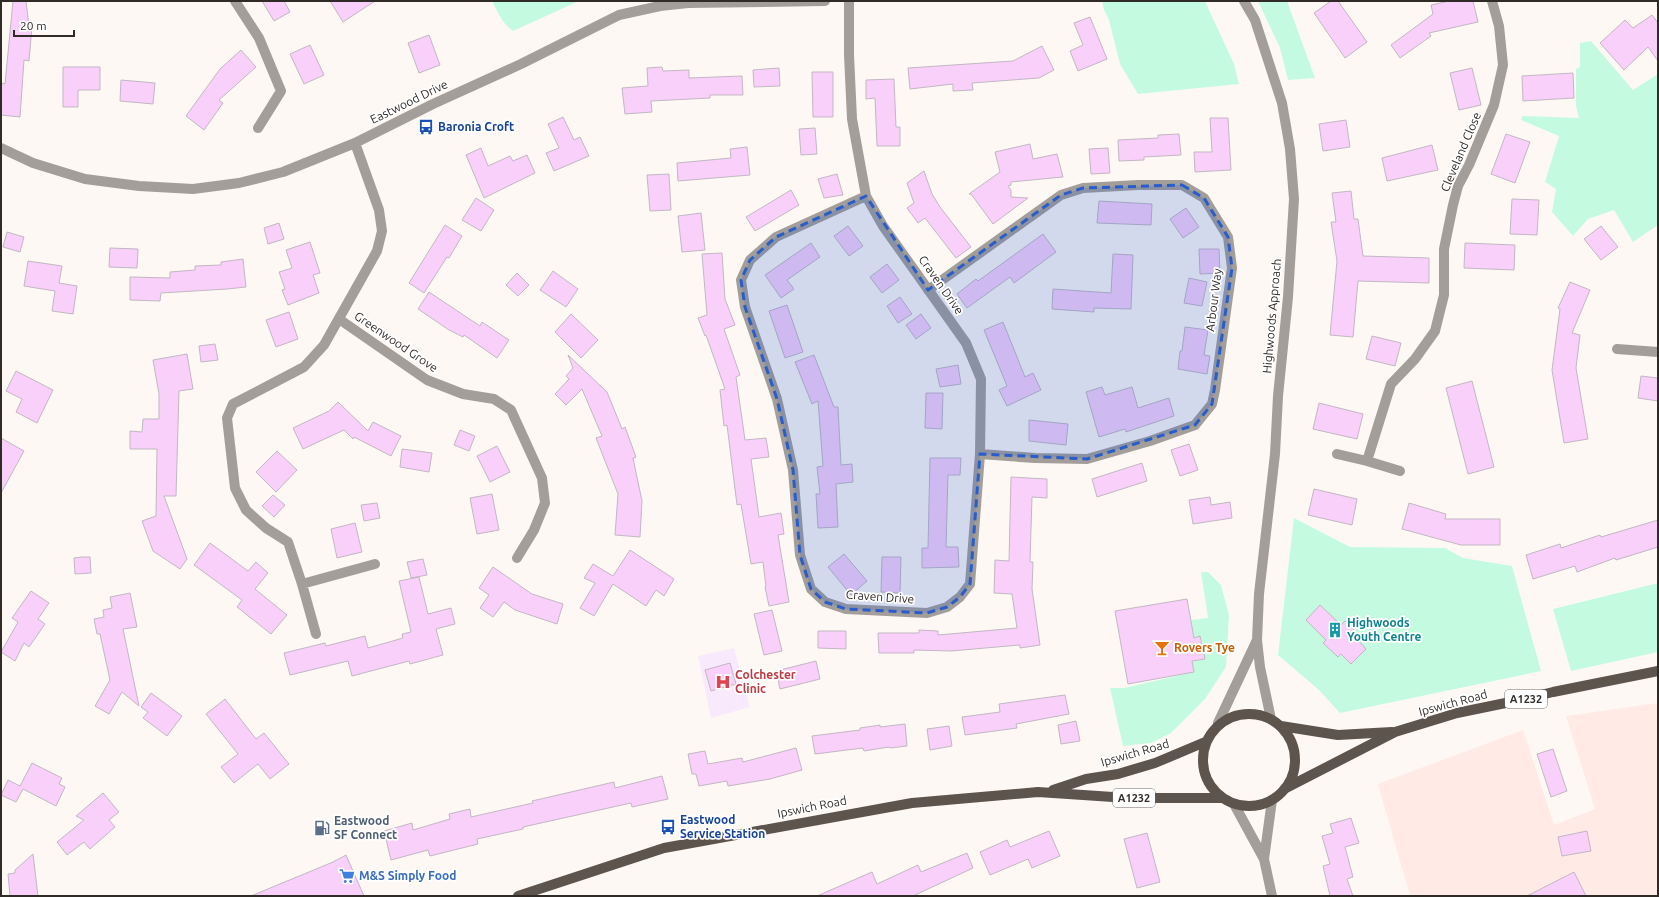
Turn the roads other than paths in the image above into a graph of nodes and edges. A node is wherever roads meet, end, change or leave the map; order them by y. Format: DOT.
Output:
graph roads {
  1 [pos="235,1"];
  2 [pos="825,1"];
  3 [pos="850,1"];
  4 [pos="1244,1"];
  5 [pos="1492,1"];
  6 [pos="258,128"];
  7 [pos="355,143"];
  8 [pos="1,148"];
  9 [pos="866,196"];
  10 [pos="928,290"];
  11 [pos="339,319"];
  12 [pos="1617,349"];
  13 [pos="1658,352"];
  14 [pos="980,454"];
  15 [pos="1337,454"];
  16 [pos="1367,461"];
  17 [pos="1400,471"];
  18 [pos="516,558"];
  19 [pos="375,564"];
  20 [pos="302,584"];
  21 [pos="316,634"];
  22 [pos="1257,640"];
  23 [pos="1658,671"];
  24 [pos="1271,719"];
  25 [pos="1218,724"];
  26 [pos="1281,726"];
  27 [pos="1395,732"];
  28 [pos="1205,742"];
  29 [pos="1286,788"];
  30 [pos="1047,792"];
  31 [pos="1222,798"];
  32 [pos="1272,800"];
  33 [pos="1234,804"];
  34 [pos="1264,860"];
  35 [pos="518,896"];
  36 [pos="1272,896"];
  1 -- 6 [label="street"];
  2 -- 7 [label="street, Eastwood Drive"];
  3 -- 9 [label="street, Craven Drive"];
  4 -- 22 [label="street, Highwoods Approach"];
  5 -- 16 [label="street, Cleveland Close"];
  7 -- 8 [label="street, Eastwood Drive"];
  7 -- 11 [label="street"];
  9 -- 10 [label="street, Craven Drive"];
  9 -- 14 [label="street, Craven Drive"];
  10 -- 14 [label="street, Craven Drive"];
  10 -- 14 [label="street, Arbour Way"];
  11 -- 18 [label="street, Greenwood Grove"];
  11 -- 20 [label="street"];
  12 -- 13 [label="street"];
  15 -- 16 [label="street"];
  16 -- 17 [label="street"];
  19 -- 20 [label="street"];
  20 -- 21 [label="street"];
  22 -- 24 [label="street, Highwoods Approach"];
  22 -- 25 [label="street, Highwoods Approach"];
  23 -- 27 [label="main road, Ipswich Road / A1232"];
  24 -- 25 [label="main road, A1232"];
  24 -- 26 [label="main road, A1232"];
  25 -- 28 [label="main road, A1232"];
  26 -- 27 [label="main road, Ipswich Road / A1232"];
  26 -- 29 [label="main road, A1232"];
  27 -- 29 [label="main road, Ipswich Road / A1232"];
  28 -- 30 [label="main road, Ipswich Road / A1232"];
  28 -- 31 [label="main road, A1232"];
  29 -- 32 [label="main road, A1232"];
  30 -- 31 [label="main road, Ipswich Road / A1232"];
  30 -- 35 [label="main road, Ipswich Road / A1232"];
  31 -- 33 [label="main road, A1232"];
  32 -- 33 [label="main road, A1232"];
  32 -- 34 [label="street"];
  33 -- 34 [label="street"];
  34 -- 36 [label="street"];
}
